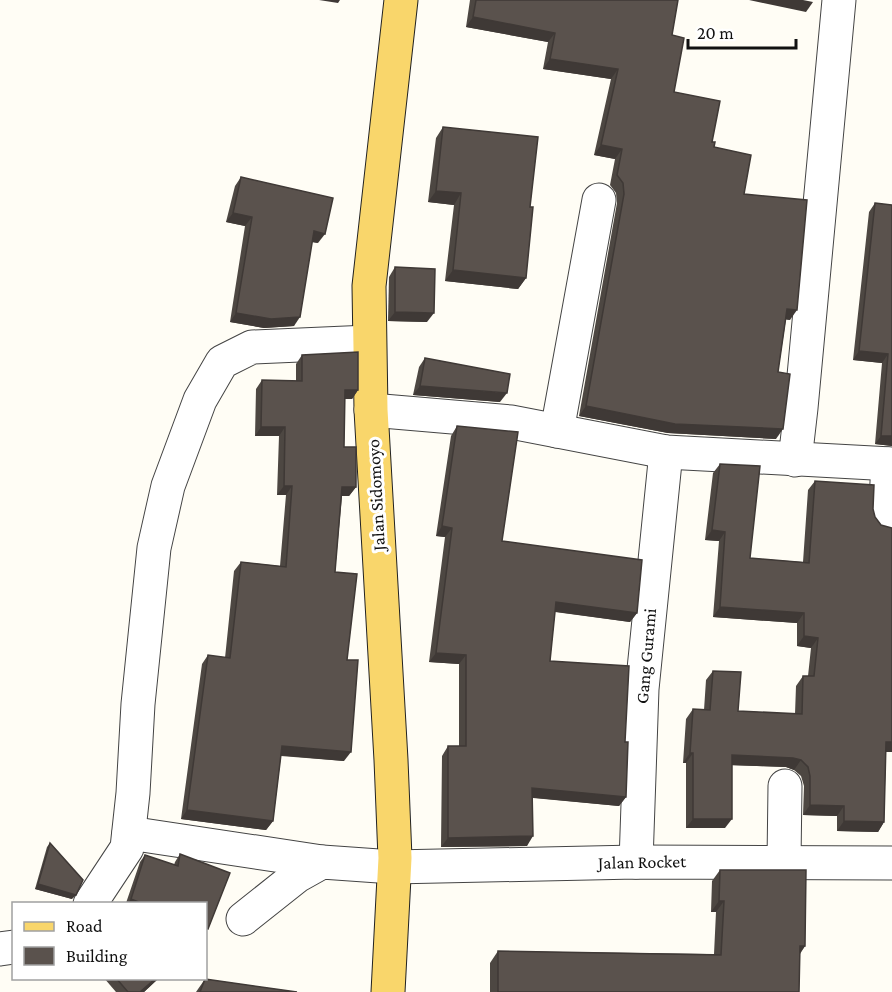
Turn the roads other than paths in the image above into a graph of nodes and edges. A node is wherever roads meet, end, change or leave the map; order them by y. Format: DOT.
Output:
graph roads {
  1 [pos="401,0"];
  2 [pos="839,0"];
  3 [pos="599,200"];
  4 [pos="369,342"];
  5 [pos="371,410"];
  6 [pos="556,431"];
  7 [pos="666,452"];
  8 [pos="795,460"];
  9 [pos="890,464"];
  10 [pos="885,519"];
  11 [pos="785,786"];
  12 [pos="129,833"];
  13 [pos="784,861"];
  14 [pos="322,862"];
  15 [pos="636,862"];
  16 [pos="892,863"];
  17 [pos="393,867"];
  18 [pos="91,902"];
  19 [pos="243,919"];
  20 [pos="388,992"];
  1 -- 4 [label="main road, Jalan Sidomoyo"];
  2 -- 8 [label="street"];
  3 -- 6 [label="street"];
  4 -- 5 [label="main road, Jalan Sidomoyo"];
  4 -- 12 [label="street"];
  5 -- 6 [label="street"];
  5 -- 17 [label="main road, Jalan Sidomoyo"];
  6 -- 7 [label="street"];
  7 -- 8 [label="street"];
  7 -- 15 [label="street, Gang Gurami"];
  8 -- 9 [label="street"];
  9 -- 10 [label="street"];
  11 -- 13 [label="street"];
  12 -- 14 [label="street, Jalan Rocket"];
  12 -- 18 [label="street"];
  13 -- 15 [label="street, Jalan Rocket"];
  13 -- 16 [label="street, Jalan Rocket"];
  14 -- 17 [label="street, Jalan Rocket"];
  14 -- 19 [label="street"];
  15 -- 17 [label="street, Jalan Rocket"];
  17 -- 20 [label="main road, Jalan Sidomoyo"];
}
